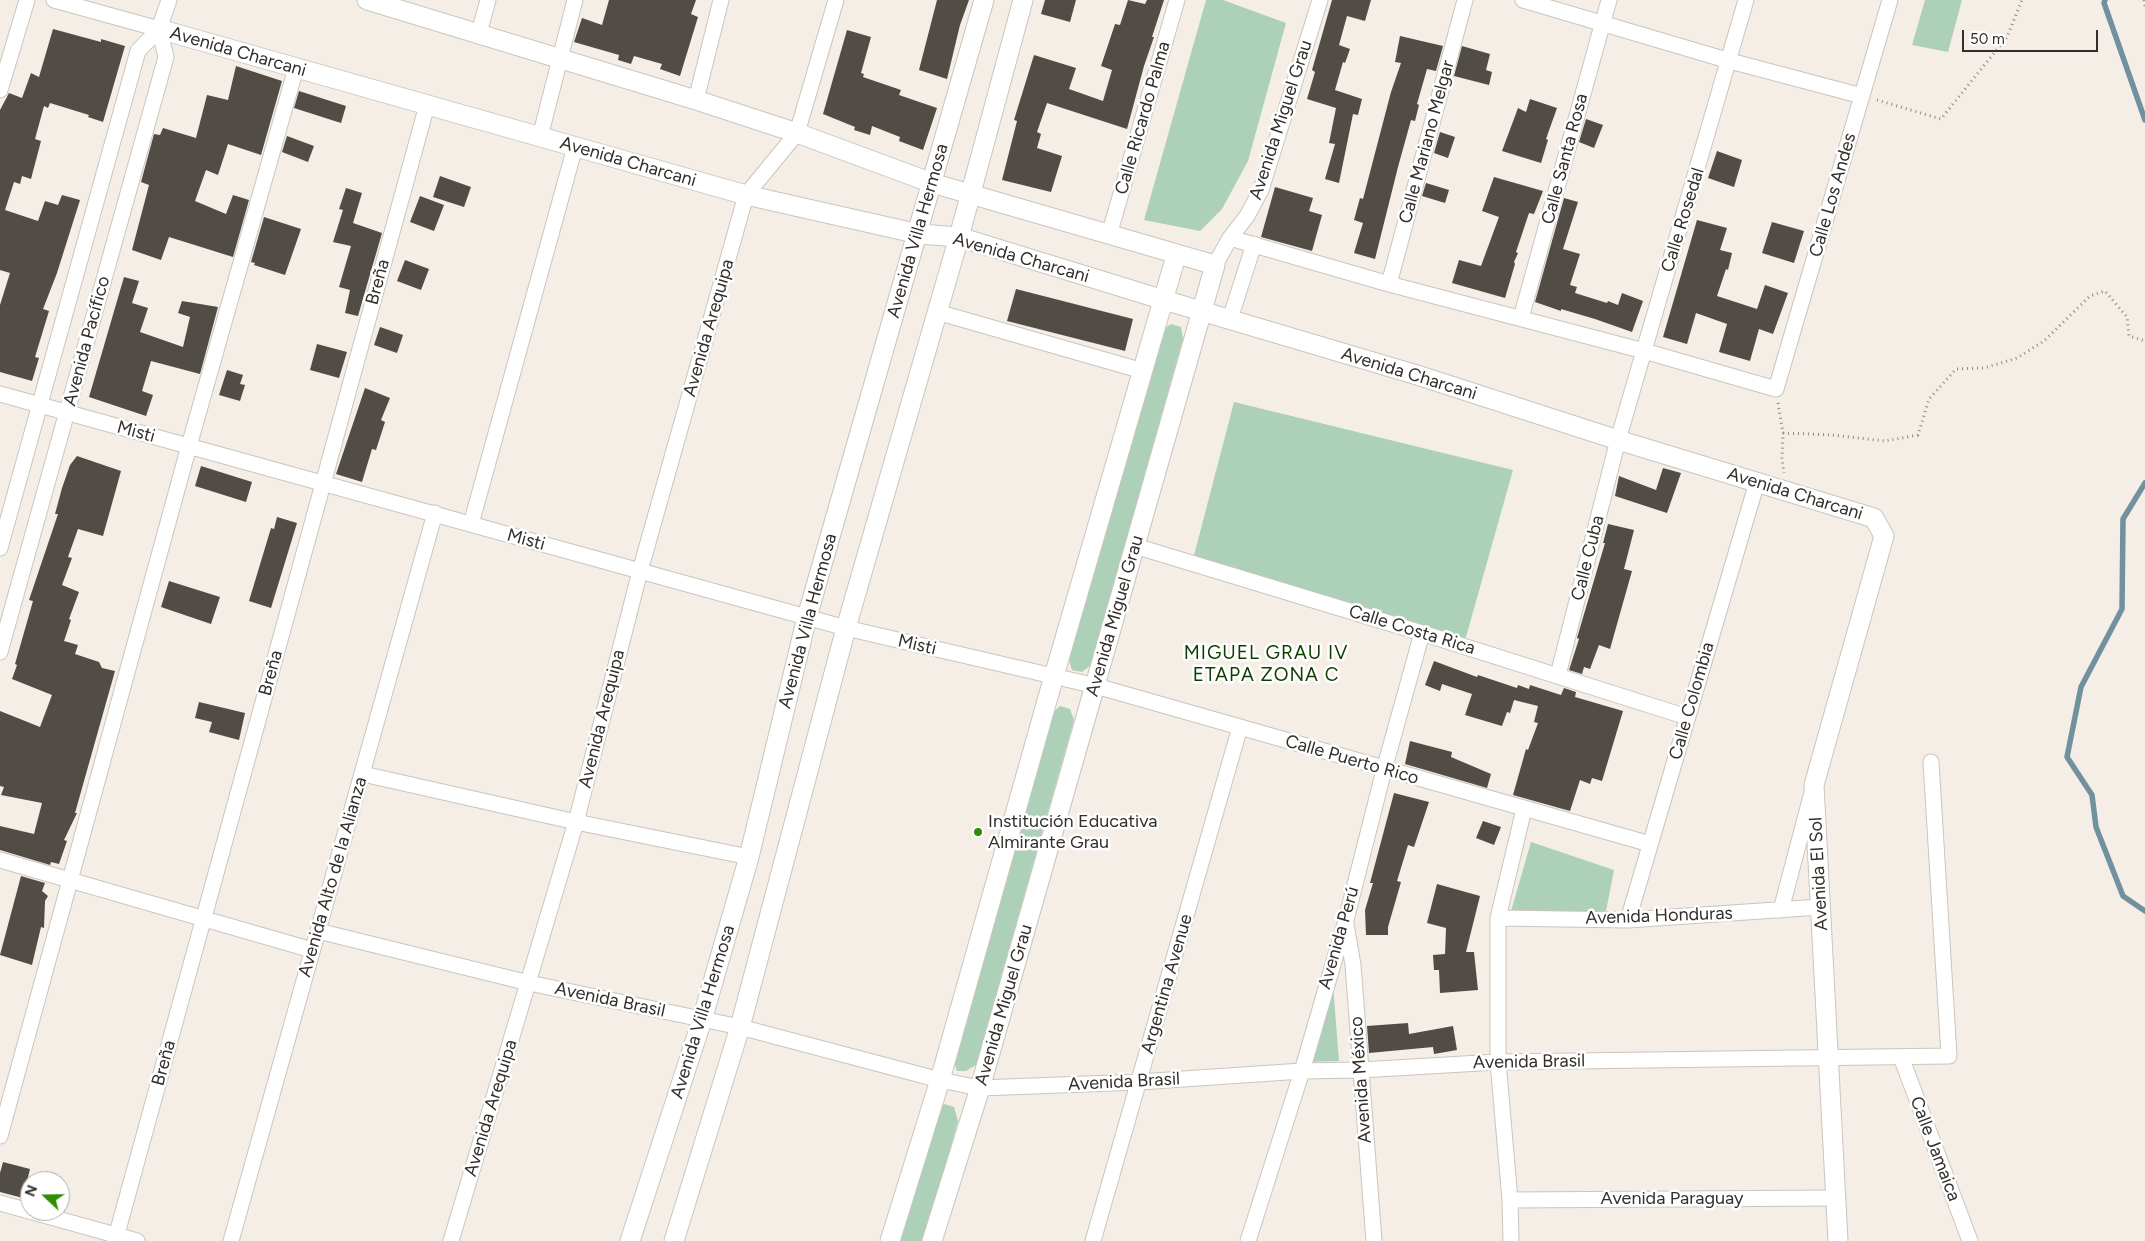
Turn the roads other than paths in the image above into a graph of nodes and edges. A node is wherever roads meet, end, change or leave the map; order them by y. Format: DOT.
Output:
graph roads {
  1 [pos="27,0"];
  2 [pos="54,0"];
  3 [pos="170,0"];
  4 [pos="367,0"];
  5 [pos="488,0"];
  6 [pos="575,0"];
  7 [pos="721,0"];
  8 [pos="836,0"];
  9 [pos="984,0"];
  10 [pos="1023,0"];
  11 [pos="1177,0"];
  12 [pos="1320,0"];
  13 [pos="1465,0"];
  14 [pos="1524,0"];
  15 [pos="1609,0"];
  16 [pos="1746,0"];
  17 [pos="1890,0"];
  18 [pos="1603,22"];
  19 [pos="159,30"];
  20 [pos="479,33"];
  21 [pos="559,59"];
  22 [pos="1730,61"];
  23 [pos="296,68"];
  24 [pos="0,90"];
  25 [pos="1862,96"];
  26 [pos="696,100"];
  27 [pos="427,105"];
  28 [pos="798,133"];
  29 [pos="540,137"];
  30 [pos="575,147"];
  31 [pos="932,183"];
  32 [pos="970,194"];
  33 [pos="746,195"];
  34 [pos="918,234"];
  35 [pos="1109,235"];
  36 [pos="959,237"];
  37 [pos="1230,238"];
  38 [pos="1254,244"];
  39 [pos="1176,256"];
  40 [pos="1214,266"];
  41 [pos="1389,284"];
  42 [pos="1164,300"];
  43 [pos="1202,310"];
  44 [pos="938,312"];
  45 [pos="1521,318"];
  46 [pos="1230,319"];
  47 [pos="1644,351"];
  48 [pos="1143,371"];
  49 [pos="0,394"];
  50 [pos="40,405"];
  51 [pos="68,413"];
  52 [pos="1618,440"];
  53 [pos="189,446"];
  54 [pos="1757,482"];
  55 [pos="323,483"];
  56 [pos="435,513"];
  57 [pos="1874,518"];
  58 [pos="471,524"];
  59 [pos="1135,546"];
  60 [pos="0,548"];
  61 [pos="640,571"];
  62 [pos="807,617"];
  63 [pos="846,628"];
  64 [pos="1422,633"];
  65 [pos="0,652"];
  66 [pos="1054,676"];
  67 [pos="1558,676"];
  68 [pos="1096,686"];
  69 [pos="1687,717"];
  70 [pos="1240,727"];
  71 [pos="1931,762"];
  72 [pos="1384,770"];
  73 [pos="363,774"];
  74 [pos="1814,785"];
  75 [pos="1524,809"];
  76 [pos="576,822"];
  77 [pos="1650,844"];
  78 [pos="749,857"];
  79 [pos="0,860"];
  80 [pos="72,879"];
  81 [pos="1820,907"];
  82 [pos="1781,910"];
  83 [pos="1498,918"];
  84 [pos="203,920"];
  85 [pos="1346,920"];
  86 [pos="1628,920"];
  87 [pos="318,930"];
  88 [pos="312,950"];
  89 [pos="529,982"];
  90 [pos="702,1020"];
  91 [pos="740,1027"];
  92 [pos="1901,1057"];
  93 [pos="1829,1058"];
  94 [pos="1498,1062"];
  95 [pos="1302,1070"];
  96 [pos="1360,1070"];
  97 [pos="940,1080"];
  98 [pos="1139,1082"];
  99 [pos="980,1088"];
  100 [pos="0,1136"];
  101 [pos="1835,1198"];
  102 [pos="1510,1200"];
  103 [pos="0,1203"];
  104 [pos="116,1238"];
  105 [pos="234,1240"];
  106 [pos="137,1241"];
  107 [pos="450,1241"];
  108 [pos="630,1241"];
  109 [pos="674,1241"];
  110 [pos="890,1241"];
  111 [pos="932,1241"];
  112 [pos="1093,1241"];
  113 [pos="1248,1241"];
  114 [pos="1374,1241"];
  115 [pos="1511,1241"];
  116 [pos="1838,1241"];
  117 [pos="1970,1241"];
  1 -- 24 [label="street"];
  2 -- 19 [label="street"];
  3 -- 19 [label="street, Avenida Pacífico"];
  4 -- 20 [label="street"];
  5 -- 20 [label="street"];
  6 -- 21 [label="street"];
  7 -- 26 [label="street"];
  8 -- 28 [label="street"];
  9 -- 31 [label="street, Avenida Villa Hermosa"];
  10 -- 32 [label="street, Avenida Villa Hermosa"];
  11 -- 35 [label="street, Calle Ricardo Palma"];
  12 -- 37 [label="street, Avenida Miguel Grau"];
  13 -- 41 [label="street, Calle Mariano Melgar"];
  14 -- 18 [label="street"];
  15 -- 18 [label="street, Calle Santa Rosa"];
  16 -- 22 [label="street, Calle Rosedal"];
  17 -- 25 [label="street, Calle Los Andes"];
  18 -- 22 [label="street"];
  18 -- 45 [label="street, Calle Santa Rosa"];
  19 -- 23 [label="street, Avenida Charcani"];
  19 -- 50 [label="street, Avenida Pacífico"];
  19 -- 51 [label="street, Avenida Pacífico"];
  20 -- 21 [label="street"];
  21 -- 26 [label="street"];
  21 -- 29 [label="street"];
  22 -- 25 [label="street"];
  22 -- 47 [label="street, Calle Rosedal"];
  23 -- 27 [label="street, Avenida Charcani"];
  23 -- 53 [label="street"];
  25 -- 47 [label="street, Calle Los Andes"];
  26 -- 28 [label="street"];
  27 -- 29 [label="street, Avenida Charcani"];
  27 -- 55 [label="street, Breña"];
  28 -- 31 [label="street"];
  28 -- 33 [label="street"];
  29 -- 30 [label="street, Avenida Charcani"];
  30 -- 33 [label="street, Avenida Charcani"];
  30 -- 58 [label="street"];
  31 -- 32 [label="street"];
  31 -- 34 [label="street, Avenida Villa Hermosa"];
  32 -- 35 [label="street"];
  32 -- 36 [label="street, Avenida Villa Hermosa"];
  33 -- 34 [label="street, Avenida Charcani"];
  33 -- 61 [label="street, Avenida Arequipa"];
  34 -- 36 [label="street, Avenida Charcani"];
  34 -- 62 [label="street, Avenida Villa Hermosa"];
  35 -- 39 [label="street"];
  36 -- 42 [label="street, Avenida Charcani"];
  36 -- 44 [label="street, Avenida Villa Hermosa"];
  37 -- 38 [label="street"];
  37 -- 40 [label="street, Avenida Miguel Grau"];
  38 -- 41 [label="street"];
  38 -- 46 [label="street"];
  39 -- 40 [label="street"];
  39 -- 42 [label="street"];
  40 -- 43 [label="street, Avenida Miguel Grau"];
  41 -- 45 [label="street"];
  42 -- 43 [label="street, Avenida Charcani"];
  42 -- 48 [label="street"];
  43 -- 46 [label="street, Avenida Charcani"];
  43 -- 59 [label="street, Avenida Miguel Grau"];
  44 -- 48 [label="street"];
  44 -- 63 [label="street, Avenida Villa Hermosa"];
  45 -- 47 [label="street"];
  46 -- 52 [label="street, Avenida Charcani"];
  47 -- 52 [label="street, Calle Rosedal"];
  48 -- 66 [label="street"];
  49 -- 50 [label="street, Misti"];
  50 -- 51 [label="street, Misti"];
  50 -- 60 [label="street, Avenida Pacífico"];
  51 -- 53 [label="street, Misti"];
  51 -- 65 [label="street, Avenida Pacífico"];
  52 -- 54 [label="street, Avenida Charcani"];
  52 -- 67 [label="street, Calle Cuba"];
  53 -- 55 [label="street, Misti"];
  53 -- 80 [label="street"];
  54 -- 57 [label="street, Avenida Charcani"];
  54 -- 69 [label="street, Calle Colombia"];
  55 -- 56 [label="street, Misti"];
  55 -- 84 [label="street, Breña"];
  56 -- 58 [label="street, Misti"];
  56 -- 73 [label="street, Avenida Alto de la Alianza"];
  57 -- 74 [label="street, Avenida El Sol"];
  58 -- 61 [label="street, Misti"];
  59 -- 64 [label="street, Calle Costa Rica"];
  59 -- 68 [label="street, Avenida Miguel Grau"];
  61 -- 62 [label="street, Misti"];
  61 -- 76 [label="street, Avenida Arequipa"];
  62 -- 63 [label="street, Misti"];
  62 -- 78 [label="street, Avenida Villa Hermosa"];
  63 -- 66 [label="street, Misti"];
  63 -- 91 [label="street, Avenida Villa Hermosa"];
  64 -- 67 [label="street, Calle Costa Rica"];
  64 -- 72 [label="street, Avenida Perú"];
  66 -- 68 [label="street, Calle Puerto Rico"];
  66 -- 97 [label="street"];
  67 -- 69 [label="street, Calle Costa Rica"];
  68 -- 70 [label="street, Calle Puerto Rico"];
  68 -- 99 [label="street, Avenida Miguel Grau"];
  69 -- 77 [label="street, Calle Colombia"];
  70 -- 72 [label="street, Calle Puerto Rico"];
  70 -- 98 [label="street, Argentina Avenue"];
  71 -- 92 [label="street, Avenida Brasil"];
  72 -- 75 [label="street, Calle Puerto Rico"];
  72 -- 85 [label="street, Avenida Perú"];
  73 -- 76 [label="street"];
  73 -- 87 [label="street, Avenida Alto de la Alianza"];
  74 -- 81 [label="street, Avenida El Sol"];
  74 -- 82 [label="street"];
  75 -- 77 [label="street, Calle Puerto Rico"];
  75 -- 83 [label="street"];
  76 -- 78 [label="street"];
  76 -- 89 [label="street, Avenida Arequipa"];
  77 -- 86 [label="street, Calle Colombia"];
  78 -- 90 [label="street, Avenida Villa Hermosa"];
  79 -- 80 [label="street"];
  80 -- 84 [label="street"];
  80 -- 100 [label="street"];
  81 -- 82 [label="street, Avenida Honduras"];
  81 -- 93 [label="street, Avenida El Sol"];
  82 -- 86 [label="street, Avenida Honduras"];
  83 -- 86 [label="street, Avenida Honduras"];
  83 -- 94 [label="street"];
  84 -- 88 [label="street"];
  84 -- 104 [label="street, Breña"];
  85 -- 95 [label="street, Avenida Perú"];
  85 -- 96 [label="street, Avenida México"];
  87 -- 88 [label="street, Avenida Alto de la Alianza"];
  87 -- 89 [label="street, Avenida Brasil"];
  88 -- 105 [label="street, Avenida Alto de la Alianza"];
  89 -- 90 [label="street, Avenida Brasil"];
  89 -- 107 [label="street, Avenida Arequipa"];
  90 -- 91 [label="street, Avenida Brasil"];
  90 -- 108 [label="street, Avenida Villa Hermosa"];
  91 -- 97 [label="street, Avenida Brasil"];
  91 -- 109 [label="street, Avenida Villa Hermosa"];
  92 -- 93 [label="street, Avenida Brasil"];
  92 -- 117 [label="street, Calle Jamaica"];
  93 -- 94 [label="street, Avenida Brasil"];
  93 -- 101 [label="street, Avenida El Sol"];
  94 -- 96 [label="street, Avenida Brasil"];
  94 -- 102 [label="street"];
  95 -- 96 [label="street, Avenida Brasil"];
  95 -- 98 [label="street, Avenida Brasil"];
  95 -- 113 [label="street, Avenida Perú"];
  96 -- 114 [label="street, Avenida México"];
  97 -- 99 [label="street, Avenida Brasil"];
  97 -- 110 [label="street"];
  98 -- 99 [label="street, Avenida Brasil"];
  98 -- 112 [label="street, Argentina Avenue"];
  99 -- 111 [label="street, Avenida Miguel Grau"];
  101 -- 102 [label="street, Avenida Paraguay"];
  101 -- 116 [label="street, Avenida El Sol"];
  102 -- 115 [label="street"];
  103 -- 104 [label="street"];
  104 -- 106 [label="street"];
}
